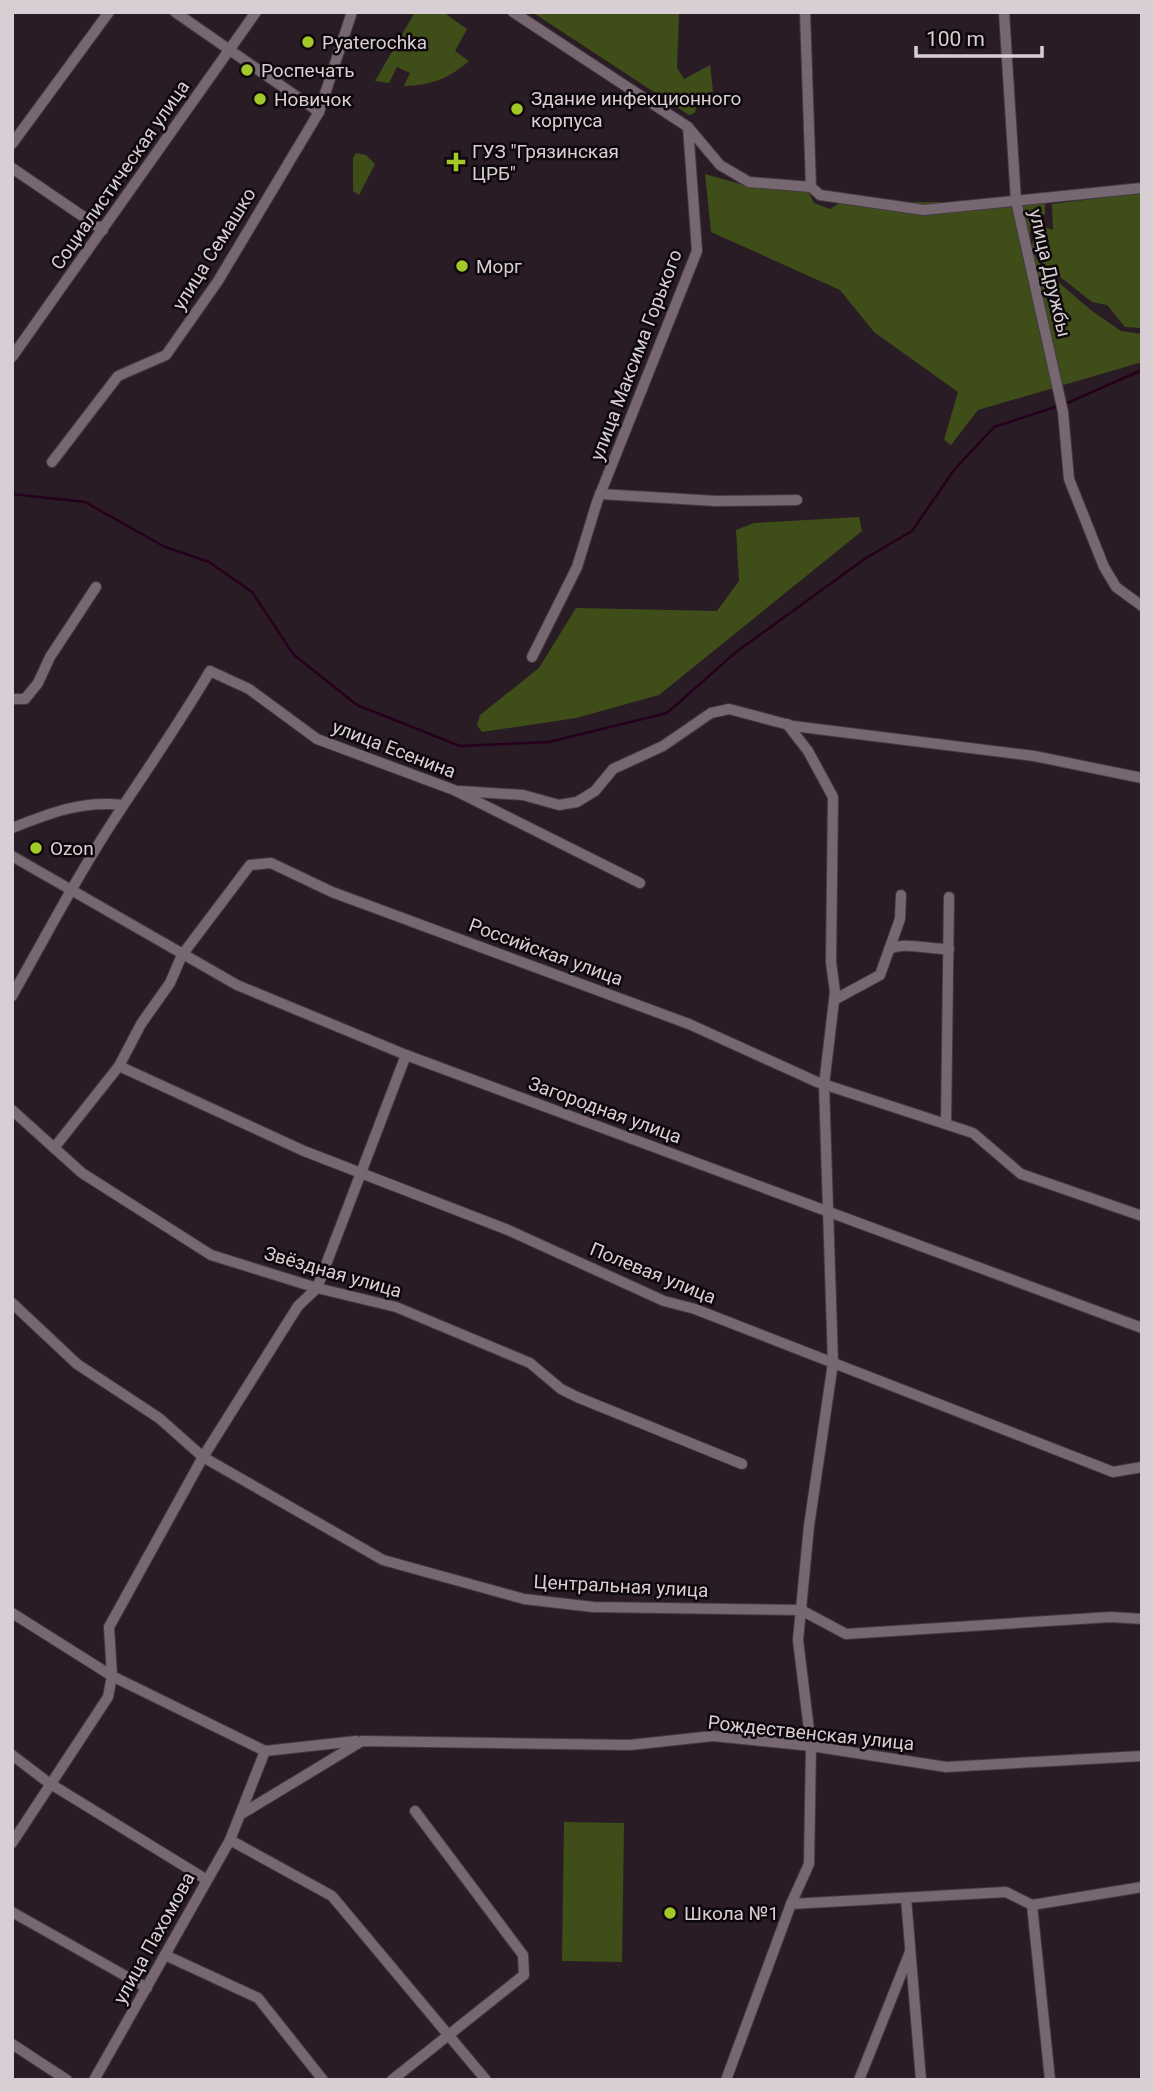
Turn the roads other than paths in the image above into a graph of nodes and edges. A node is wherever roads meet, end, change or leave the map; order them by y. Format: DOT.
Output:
graph roads {
  1 [pos="109,12"];
  2 [pos="175,12"];
  3 [pos="256,12"];
  4 [pos="352,12"];
  5 [pos="513,12"];
  6 [pos="805,12"];
  7 [pos="1004,12"];
  8 [pos="228,51"];
  9 [pos="319,112"];
  10 [pos="688,127"];
  11 [pos="12,144"];
  12 [pos="12,168"];
  13 [pos="811,187"];
  14 [pos="1142,188"];
  15 [pos="1016,201"];
  16 [pos="103,230"];
  17 [pos="12,357"];
  18 [pos="52,462"];
  19 [pos="600,494"];
  20 [pos="797,500"];
  21 [pos="96,587"];
  22 [pos="1142,606"];
  23 [pos="532,657"];
  24 [pos="12,699"];
  25 [pos="787,724"];
  26 [pos="1142,778"];
  27 [pos="454,790"];
  28 [pos="124,805"];
  29 [pos="12,828"];
  30 [pos="12,856"];
  31 [pos="640,883"];
  32 [pos="72,888"];
  33 [pos="901,895"];
  34 [pos="949,897"];
  35 [pos="889,949"];
  36 [pos="949,949"];
  37 [pos="182,955"];
  38 [pos="12,996"];
  39 [pos="834,1000"];
  40 [pos="406,1055"];
  41 [pos="119,1066"];
  42 [pos="824,1084"];
  43 [pos="12,1110"];
  44 [pos="946,1124"];
  45 [pos="54,1148"];
  46 [pos="360,1170"];
  47 [pos="828,1211"];
  48 [pos="1142,1216"];
  49 [pos="317,1288"];
  50 [pos="12,1303"];
  51 [pos="1142,1328"];
  52 [pos="833,1363"];
  53 [pos="203,1457"];
  54 [pos="742,1464"];
  55 [pos="1142,1467"];
  56 [pos="801,1609"];
  57 [pos="12,1613"];
  58 [pos="1142,1619"];
  59 [pos="112,1676"];
  60 [pos="362,1741"];
  61 [pos="811,1746"];
  62 [pos="265,1751"];
  63 [pos="12,1755"];
  64 [pos="1142,1756"];
  65 [pos="49,1783"];
  66 [pos="415,1811"];
  67 [pos="243,1813"];
  68 [pos="230,1840"];
  69 [pos="12,1843"];
  70 [pos="207,1880"];
  71 [pos="1142,1887"];
  72 [pos="906,1898"];
  73 [pos="791,1904"];
  74 [pos="1032,1905"];
  75 [pos="12,1912"];
  76 [pos="911,1950"];
  77 [pos="165,1955"];
  78 [pos="147,1988"];
  79 [pos="448,2035"];
  80 [pos="12,2044"];
  81 [pos="67,2080"];
  82 [pos="94,2080"];
  83 [pos="323,2080"];
  84 [pos="392,2080"];
  85 [pos="486,2080"];
  86 [pos="726,2080"];
  87 [pos="859,2080"];
  88 [pos="921,2080"];
  89 [pos="1050,2080"];
  1 -- 11 [label="street"];
  2 -- 8 [label="street"];
  3 -- 8 [label="street, Социалистическая улица"];
  4 -- 9 [label="street, улица Семашко"];
  5 -- 10 [label="street"];
  6 -- 13 [label="street"];
  7 -- 15 [label="street"];
  8 -- 9 [label="street"];
  8 -- 16 [label="street, Социалистическая улица"];
  9 -- 18 [label="street, улица Семашко"];
  10 -- 13 [label="street"];
  10 -- 19 [label="street, улица Максима Горького"];
  12 -- 16 [label="street"];
  13 -- 15 [label="street"];
  14 -- 15 [label="street, улица Дружбы"];
  15 -- 22 [label="street, улица Дружбы"];
  16 -- 17 [label="street, Социалистическая улица"];
  19 -- 20 [label="street"];
  19 -- 23 [label="street, улица Максима Горького"];
  21 -- 24 [label="street"];
  25 -- 26 [label="street"];
  25 -- 27 [label="street"];
  25 -- 39 [label="street"];
  27 -- 28 [label="street, улица Есенина"];
  27 -- 31 [label="street, улица Есенина"];
  28 -- 29 [label="street"];
  28 -- 32 [label="street, улица Есенина"];
  30 -- 32 [label="street"];
  32 -- 37 [label="street, Загородная улица"];
  32 -- 38 [label="street, улица Есенина"];
  33 -- 35 [label="street"];
  34 -- 36 [label="street"];
  35 -- 36 [label="street"];
  35 -- 39 [label="street"];
  36 -- 44 [label="street"];
  37 -- 40 [label="street, Загородная улица"];
  37 -- 41 [label="street, Российская улица"];
  37 -- 42 [label="street, Российская улица"];
  39 -- 42 [label="street"];
  40 -- 46 [label="street"];
  40 -- 47 [label="street, Загородная улица"];
  41 -- 45 [label="street, Российская улица"];
  41 -- 46 [label="street, Полевая улица"];
  42 -- 44 [label="street, Российская улица"];
  42 -- 47 [label="street"];
  43 -- 45 [label="street, Звёздная улица"];
  44 -- 48 [label="street, Российская улица"];
  45 -- 49 [label="street, Звёздная улица"];
  46 -- 49 [label="street"];
  46 -- 52 [label="street, Полевая улица"];
  47 -- 51 [label="street, Загородная улица"];
  47 -- 52 [label="street"];
  49 -- 53 [label="street"];
  49 -- 54 [label="street, Звёздная улица"];
  50 -- 53 [label="street, Центральная улица"];
  52 -- 55 [label="street, Полевая улица"];
  52 -- 56 [label="street"];
  53 -- 56 [label="street, Центральная улица"];
  53 -- 59 [label="street"];
  56 -- 58 [label="street, Центральная улица"];
  56 -- 61 [label="street"];
  57 -- 59 [label="street"];
  59 -- 62 [label="street"];
  59 -- 65 [label="street"];
  60 -- 61 [label="street, Рождественская улица"];
  60 -- 62 [label="street, Рождественская улица"];
  60 -- 67 [label="street"];
  61 -- 64 [label="street, Рождественская улица"];
  61 -- 73 [label="street"];
  62 -- 67 [label="street, улица Пахомова"];
  63 -- 65 [label="street"];
  65 -- 69 [label="street"];
  65 -- 70 [label="street"];
  66 -- 79 [label="street"];
  67 -- 68 [label="street, улица Пахомова"];
  68 -- 70 [label="street, улица Пахомова"];
  68 -- 79 [label="street"];
  70 -- 77 [label="street, улица Пахомова"];
  71 -- 74 [label="street"];
  72 -- 73 [label="street"];
  72 -- 74 [label="street"];
  72 -- 76 [label="street"];
  73 -- 86 [label="street"];
  74 -- 89 [label="street"];
  75 -- 78 [label="street"];
  76 -- 87 [label="street"];
  76 -- 88 [label="street"];
  77 -- 78 [label="street, улица Пахомова"];
  77 -- 83 [label="street"];
  78 -- 82 [label="street, улица Пахомова"];
  79 -- 84 [label="street"];
  79 -- 85 [label="street"];
  80 -- 81 [label="street"];
}
